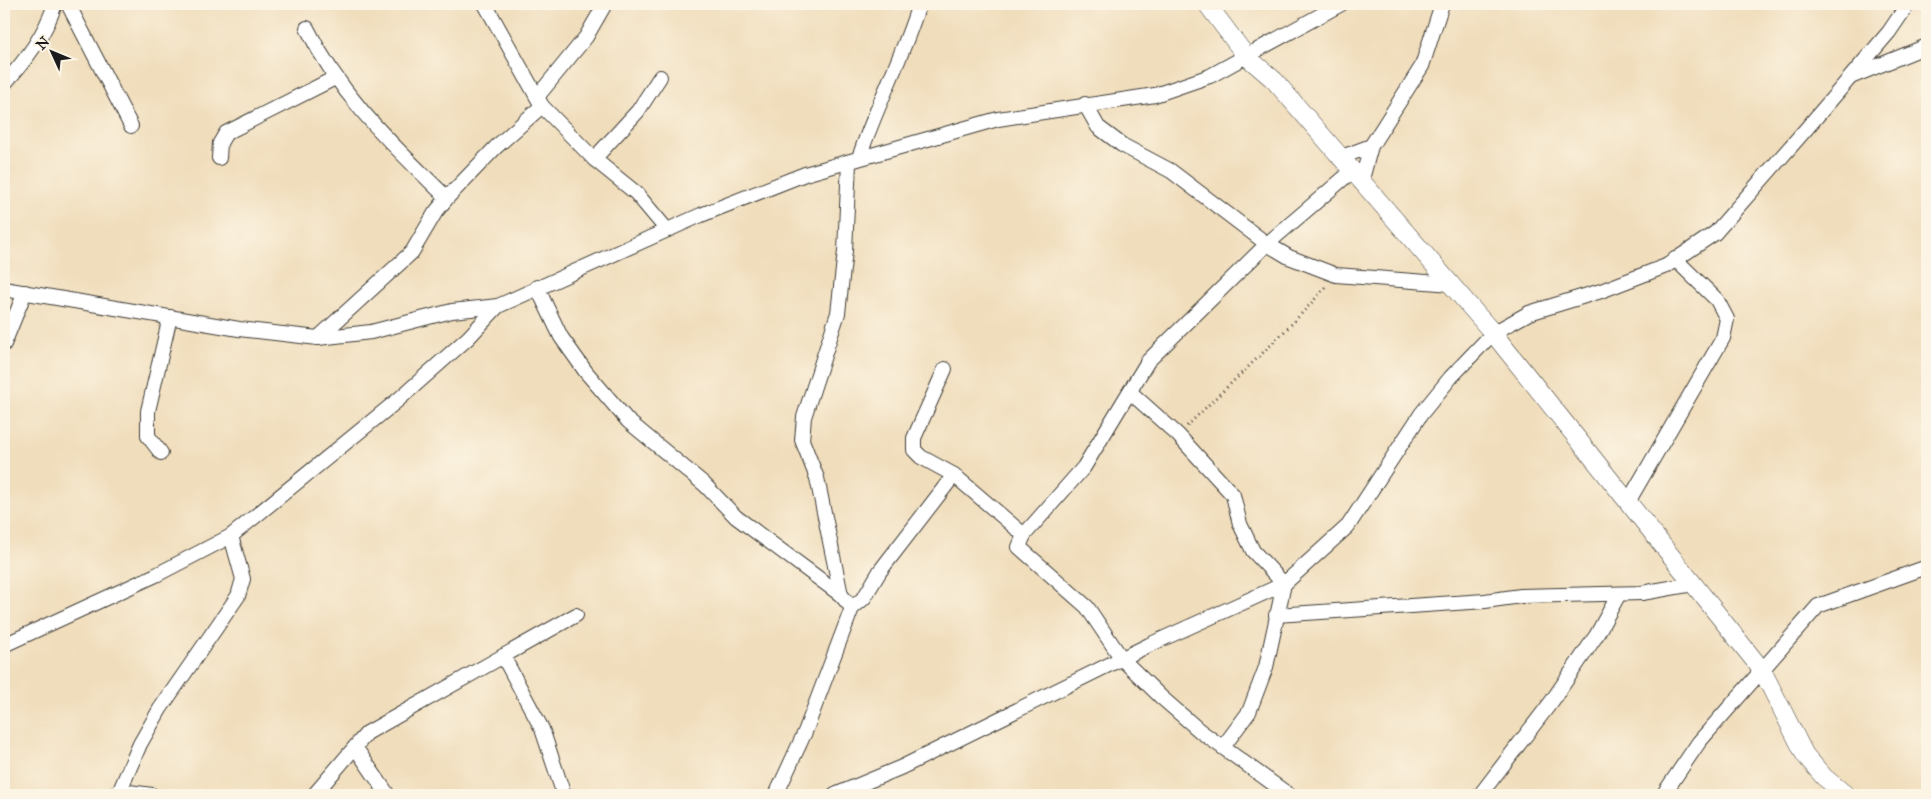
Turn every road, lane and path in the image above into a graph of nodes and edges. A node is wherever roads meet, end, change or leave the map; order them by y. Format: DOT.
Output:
graph roads {
  1 [pos="55,4"];
  2 [pos="68,4"];
  3 [pos="485,4"];
  4 [pos="606,4"];
  5 [pos="919,4"];
  6 [pos="1207,4"];
  7 [pos="1341,4"];
  8 [pos="1442,4"];
  9 [pos="1908,4"];
  10 [pos="307,28"];
  11 [pos="1927,46"];
  12 [pos="1246,56"];
  13 [pos="660,77"];
  14 [pos="1850,77"];
  15 [pos="335,78"];
  16 [pos="4,84"];
  17 [pos="539,102"];
  18 [pos="1086,104"];
  19 [pos="131,126"];
  20 [pos="1371,146"];
  21 [pos="219,158"];
  22 [pos="1340,158"];
  23 [pos="594,159"];
  24 [pos="854,160"];
  25 [pos="1356,178"];
  26 [pos="447,198"];
  27 [pos="667,230"];
  28 [pos="1266,244"];
  29 [pos="1675,259"];
  30 [pos="1336,275"];
  31 [pos="1452,284"];
  32 [pos="538,287"];
  33 [pos="4,289"];
  34 [pos="25,292"];
  35 [pos="498,306"];
  36 [pos="170,317"];
  37 [pos="1493,333"];
  38 [pos="318,338"];
  39 [pos="4,344"];
  40 [pos="945,369"];
  41 [pos="1130,392"];
  42 [pos="1178,435"];
  43 [pos="161,453"];
  44 [pos="954,475"];
  45 [pos="1628,502"];
  46 [pos="1024,535"];
  47 [pos="231,536"];
  48 [pos="1927,567"];
  49 [pos="1284,584"];
  50 [pos="1693,584"];
  51 [pos="1620,594"];
  52 [pos="841,595"];
  53 [pos="852,608"];
  54 [pos="576,616"];
  55 [pos="1276,616"];
  56 [pos="4,645"];
  57 [pos="503,656"];
  58 [pos="1122,659"];
  59 [pos="1762,670"];
  60 [pos="355,747"];
  61 [pos="1223,747"];
  62 [pos="119,793"];
  63 [pos="152,795"];
  64 [pos="314,795"];
  65 [pos="388,795"];
  66 [pos="564,795"];
  67 [pos="776,795"];
  68 [pos="835,795"];
  69 [pos="1289,795"];
  70 [pos="1480,795"];
  71 [pos="1663,795"];
  72 [pos="1846,795"];
  1 -- 16 [label="street"];
  2 -- 19 [label="street"];
  3 -- 17 [label="street"];
  4 -- 17 [label="street"];
  5 -- 24 [label="street"];
  6 -- 12 [label="street"];
  7 -- 12 [label="street"];
  8 -- 20 [label="street"];
  9 -- 14 [label="street"];
  10 -- 15 [label="street"];
  11 -- 14 [label="street"];
  12 -- 18 [label="street"];
  12 -- 22 [label="street"];
  13 -- 23 [label="street"];
  14 -- 29 [label="street"];
  15 -- 21 [label="street"];
  15 -- 26 [label="street"];
  17 -- 23 [label="street"];
  17 -- 26 [label="street"];
  18 -- 24 [label="street"];
  18 -- 28 [label="street"];
  20 -- 22 [label="street"];
  20 -- 25 [label="street"];
  22 -- 25 [label="street"];
  23 -- 27 [label="street"];
  24 -- 27 [label="street"];
  24 -- 52 [label="street"];
  25 -- 28 [label="street"];
  25 -- 31 [label="street"];
  26 -- 38 [label="street"];
  27 -- 32 [label="street"];
  28 -- 30 [label="street"];
  28 -- 41 [label="street"];
  29 -- 37 [label="street"];
  29 -- 45 [label="street"];
  30 -- 31 [label="street"];
  30 -- 42 [label="path"];
  31 -- 37 [label="street"];
  32 -- 35 [label="street"];
  32 -- 52 [label="street"];
  33 -- 34 [label="street"];
  34 -- 36 [label="street"];
  34 -- 39 [label="street"];
  35 -- 38 [label="street"];
  35 -- 47 [label="street"];
  36 -- 38 [label="street"];
  36 -- 43 [label="street"];
  37 -- 45 [label="street"];
  37 -- 49 [label="street"];
  40 -- 44 [label="street"];
  41 -- 42 [label="street"];
  41 -- 46 [label="street"];
  42 -- 49 [label="street"];
  44 -- 46 [label="street"];
  44 -- 53 [label="street"];
  45 -- 50 [label="street"];
  46 -- 58 [label="street"];
  47 -- 56 [label="street"];
  47 -- 62 [label="street"];
  48 -- 59 [label="street"];
  49 -- 55 [label="street"];
  49 -- 58 [label="street"];
  50 -- 51 [label="street"];
  50 -- 59 [label="street"];
  51 -- 55 [label="street"];
  51 -- 70 [label="street"];
  52 -- 53 [label="street"];
  53 -- 67 [label="street"];
  54 -- 57 [label="street"];
  55 -- 61 [label="street"];
  57 -- 60 [label="street"];
  57 -- 66 [label="street"];
  58 -- 61 [label="street"];
  58 -- 68 [label="street"];
  59 -- 71 [label="street"];
  59 -- 72 [label="street"];
  60 -- 64 [label="street"];
  60 -- 65 [label="street"];
  61 -- 69 [label="street"];
  62 -- 63 [label="street"];
}
